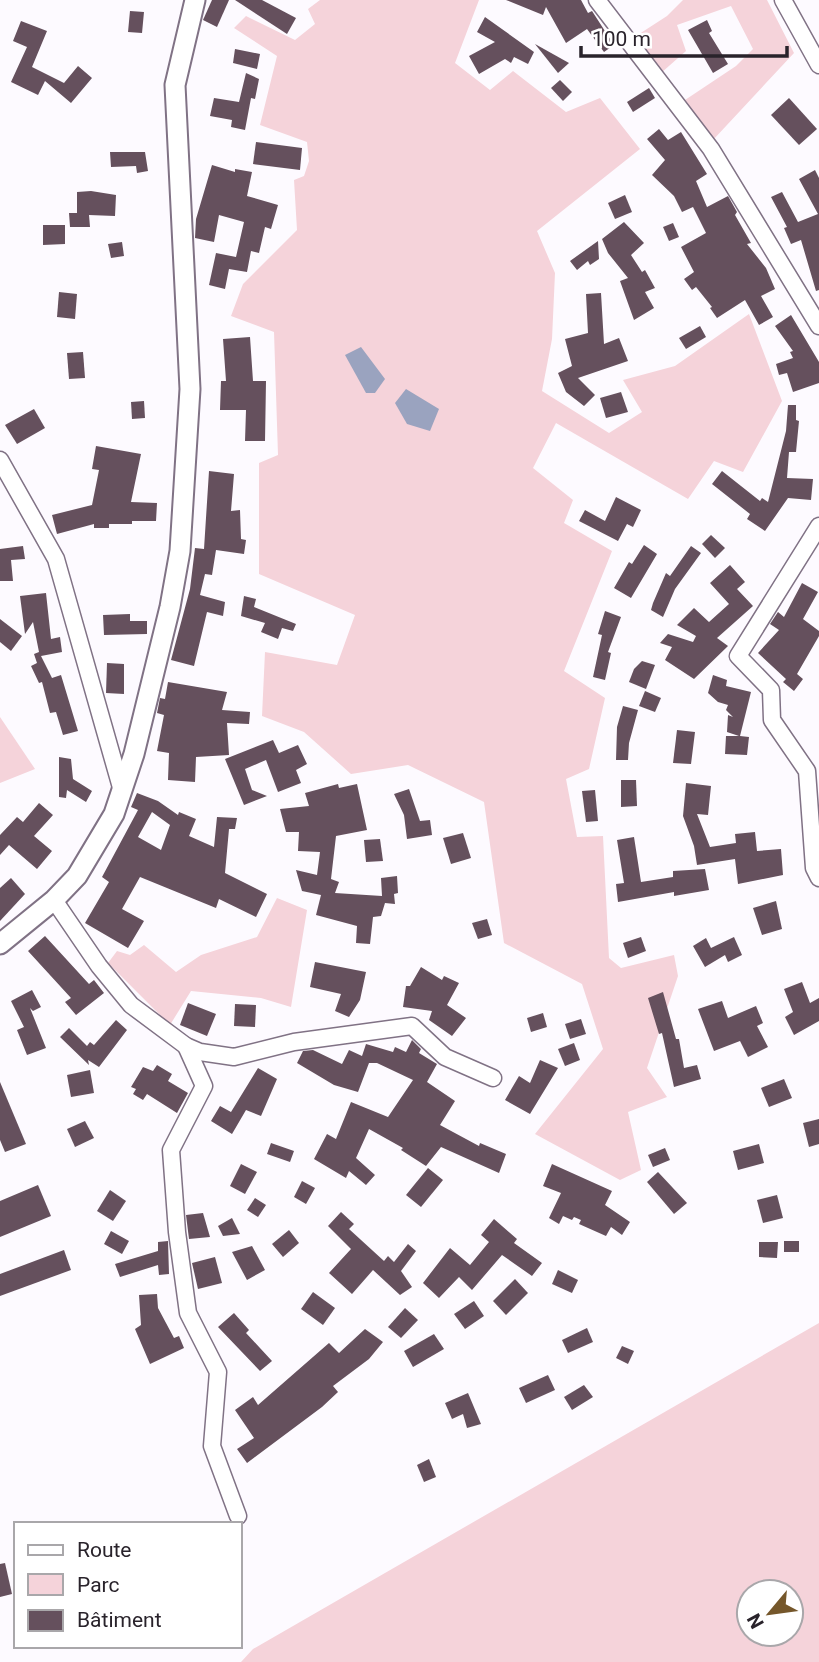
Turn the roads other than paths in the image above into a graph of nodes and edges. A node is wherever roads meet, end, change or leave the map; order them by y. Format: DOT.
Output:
graph roads {
  1 [pos="195,0"];
  2 [pos="597,0"];
  3 [pos="783,0"];
  4 [pos="819,65"];
  5 [pos="819,326"];
  6 [pos="0,460"];
  7 [pos="819,526"];
  8 [pos="122,791"];
  9 [pos="819,878"];
  10 [pos="54,900"];
  11 [pos="0,944"];
  12 [pos="186,1046"];
  13 [pos="493,1078"];
  14 [pos="238,1516"];
  1 -- 8 [label="main road"];
  2 -- 5 [label="street"];
  3 -- 4 [label="street"];
  6 -- 8 [label="street"];
  7 -- 9 [label="street"];
  8 -- 10 [label="main road"];
  10 -- 11 [label="main road"];
  10 -- 12 [label="street"];
  12 -- 13 [label="street"];
  12 -- 14 [label="street"];
}
